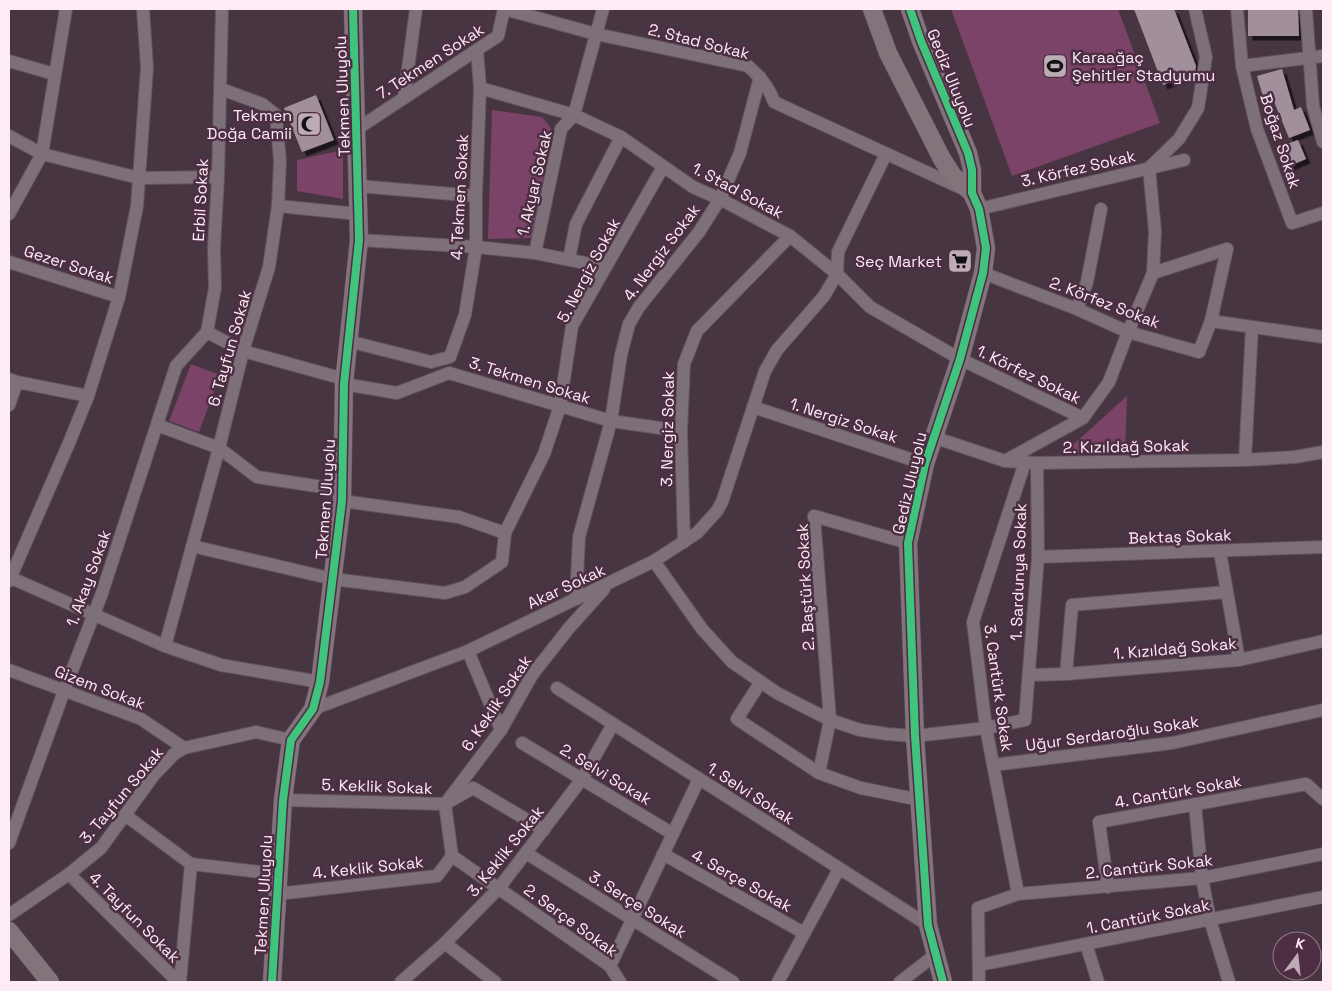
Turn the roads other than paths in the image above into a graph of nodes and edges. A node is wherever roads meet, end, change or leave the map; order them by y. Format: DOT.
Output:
graph roads {
  1 [pos="66,9"];
  2 [pos="143,9"];
  3 [pos="222,9"];
  4 [pos="353,9"];
  5 [pos="416,9"];
  6 [pos="504,9"];
  7 [pos="603,9"];
  8 [pos="872,9"];
  9 [pos="910,9"];
  10 [pos="1195,9"];
  11 [pos="1238,9"];
  12 [pos="1306,9"];
  13 [pos="596,34"];
  14 [pos="477,50"];
  15 [pos="1323,56"];
  16 [pos="1309,58"];
  17 [pos="9,61"];
  18 [pos="1242,66"];
  19 [pos="54,74"];
  20 [pos="760,77"];
  21 [pos="480,88"];
  22 [pos="221,90"];
  23 [pos="404,98"];
  24 [pos="574,115"];
  25 [pos="356,129"];
  26 [pos="9,136"];
  27 [pos="621,137"];
  28 [pos="1323,142"];
  29 [pos="42,154"];
  30 [pos="886,154"];
  31 [pos="1184,160"];
  32 [pos="663,167"];
  33 [pos="1149,168"];
  34 [pos="218,177"];
  35 [pos="139,178"];
  36 [pos="358,186"];
  37 [pos="476,196"];
  38 [pos="720,199"];
  39 [pos="975,201"];
  40 [pos="278,206"];
  41 [pos="1101,209"];
  42 [pos="1323,213"];
  43 [pos="9,214"];
  44 [pos="358,214"];
  45 [pos="790,236"];
  46 [pos="358,240"];
  47 [pos="476,247"];
  48 [pos="535,253"];
  49 [pos="569,259"];
  50 [pos="9,262"];
  51 [pos="605,267"];
  52 [pos="984,273"];
  53 [pos="1152,273"];
  54 [pos="838,274"];
  55 [pos="119,297"];
  56 [pos="1077,309"];
  57 [pos="1211,321"];
  58 [pos="1252,327"];
  59 [pos="207,332"];
  60 [pos="1128,332"];
  61 [pos="1323,337"];
  62 [pos="348,341"];
  63 [pos="243,351"];
  64 [pos="960,358"];
  65 [pos="13,380"];
  66 [pos="344,382"];
  67 [pos="88,396"];
  68 [pos="9,405"];
  69 [pos="560,406"];
  70 [pos="753,407"];
  71 [pos="1083,418"];
  72 [pos="611,421"];
  73 [pos="157,425"];
  74 [pos="681,431"];
  75 [pos="933,437"];
  76 [pos="219,448"];
  77 [pos="1323,452"];
  78 [pos="1245,460"];
  79 [pos="1005,461"];
  80 [pos="1031,463"];
  81 [pos="925,464"];
  82 [pos="342,495"];
  83 [pos="505,533"];
  84 [pos="684,542"];
  85 [pos="908,543"];
  86 [pos="192,546"];
  87 [pos="1323,547"];
  88 [pos="1220,552"];
  89 [pos="1038,557"];
  90 [pos="654,561"];
  91 [pos="9,579"];
  92 [pos="333,579"];
  93 [pos="608,584"];
  94 [pos="1227,592"];
  95 [pos="576,599"];
  96 [pos="93,614"];
  97 [pos="1323,641"];
  98 [pos="165,646"];
  99 [pos="468,651"];
  100 [pos="1239,660"];
  101 [pos="9,670"];
  102 [pos="1066,674"];
  103 [pos="1029,675"];
  104 [pos="320,682"];
  105 [pos="760,683"];
  106 [pos="557,688"];
  107 [pos="64,691"];
  108 [pos="313,709"];
  109 [pos="1323,710"];
  110 [pos="830,720"];
  111 [pos="613,724"];
  112 [pos="986,728"];
  113 [pos="501,730"];
  114 [pos="915,736"];
  115 [pos="291,740"];
  116 [pos="522,743"];
  117 [pos="184,748"];
  118 [pos="993,765"];
  119 [pos="819,773"];
  120 [pos="582,779"];
  121 [pos="699,779"];
  122 [pos="1323,799"];
  123 [pos="283,800"];
  124 [pos="920,800"];
  125 [pos="445,804"];
  126 [pos="1195,804"];
  127 [pos="125,816"];
  128 [pos="544,830"];
  129 [pos="673,834"];
  130 [pos="9,843"];
  131 [pos="526,853"];
  132 [pos="663,854"];
  133 [pos="1323,854"];
  134 [pos="452,856"];
  135 [pos="191,864"];
  136 [pos="839,869"];
  137 [pos="69,874"];
  138 [pos="278,874"];
  139 [pos="1202,878"];
  140 [pos="1108,887"];
  141 [pos="499,888"];
  142 [pos="277,894"];
  143 [pos="1018,894"];
  144 [pos="1323,897"];
  145 [pos="9,915"];
  146 [pos="632,919"];
  147 [pos="1210,920"];
  148 [pos="928,925"];
  149 [pos="9,931"];
  150 [pos="804,933"];
  151 [pos="445,943"];
  152 [pos="1086,944"];
  153 [pos="935,955"];
  154 [pos="979,965"];
  155 [pos="610,966"];
  156 [pos="50,982"];
  157 [pos="179,982"];
  158 [pos="272,982"];
  159 [pos="402,982"];
  160 [pos="495,982"];
  161 [pos="620,982"];
  162 [pos="733,982"];
  163 [pos="778,982"];
  164 [pos="900,982"];
  165 [pos="943,982"];
  166 [pos="979,982"];
  167 [pos="1098,982"];
  168 [pos="1229,982"];
  1 -- 19 [label="street"];
  2 -- 35 [label="street"];
  3 -- 22 [label="street, Erbil Sokak"];
  4 -- 25 [label="street, Tekmen Uluyolu"];
  5 -- 23 [label="street"];
  6 -- 13 [label="street, 2. Stad Sokak"];
  6 -- 14 [label="street, 7. Tekmen Sokak"];
  7 -- 13 [label="street, 1. Akyar Sokak"];
  8 -- 39 [label="street"];
  9 -- 39 [label="street, Gediz Uluyolu"];
  10 -- 33 [label="street"];
  11 -- 18 [label="street, Boğaz Sokak"];
  12 -- 16 [label="street"];
  13 -- 20 [label="street, 2. Stad Sokak"];
  13 -- 24 [label="street, 1. Akyar Sokak"];
  14 -- 21 [label="street, 4. Tekmen Sokak"];
  14 -- 23 [label="street, 7. Tekmen Sokak"];
  15 -- 16 [label="street"];
  16 -- 18 [label="street"];
  16 -- 28 [label="street"];
  17 -- 19 [label="street"];
  18 -- 42 [label="street, Boğaz Sokak"];
  19 -- 29 [label="street"];
  20 -- 30 [label="street, 2. Stad Sokak"];
  20 -- 38 [label="street, 4. Nergiz Sokak"];
  21 -- 24 [label="street, 1. Stad Sokak"];
  21 -- 37 [label="street, 4. Tekmen Sokak"];
  22 -- 34 [label="street, Erbil Sokak"];
  22 -- 40 [label="street, 6. Tayfun Sokak"];
  23 -- 25 [label="street, 7. Tekmen Sokak"];
  24 -- 27 [label="street, 1. Stad Sokak"];
  24 -- 48 [label="street, 1. Akyar Sokak"];
  25 -- 36 [label="street, Tekmen Uluyolu"];
  26 -- 29 [label="street"];
  27 -- 32 [label="street, 1. Stad Sokak"];
  27 -- 49 [label="street"];
  29 -- 35 [label="street"];
  29 -- 43 [label="street"];
  30 -- 39 [label="street, 2. Stad Sokak"];
  30 -- 54 [label="street"];
  31 -- 33 [label="street, 3. Körfez Sokak"];
  32 -- 38 [label="street, 1. Stad Sokak"];
  32 -- 51 [label="street, 5. Nergiz Sokak"];
  33 -- 39 [label="street, 3. Körfez Sokak"];
  33 -- 53 [label="street"];
  34 -- 35 [label="street"];
  34 -- 59 [label="street, Erbil Sokak"];
  35 -- 55 [label="street"];
  36 -- 37 [label="street"];
  36 -- 44 [label="street, Tekmen Uluyolu"];
  37 -- 47 [label="street, 4. Tekmen Sokak"];
  38 -- 45 [label="street, 1. Stad Sokak"];
  38 -- 72 [label="street, 4. Nergiz Sokak"];
  39 -- 52 [label="street, Gediz Uluyolu"];
  40 -- 44 [label="street"];
  40 -- 63 [label="street, 6. Tayfun Sokak"];
  41 -- 56 [label="street"];
  44 -- 46 [label="street, Tekmen Uluyolu"];
  45 -- 54 [label="street, 1. Stad Sokak"];
  45 -- 74 [label="street, 3. Nergiz Sokak"];
  46 -- 47 [label="street"];
  46 -- 62 [label="street, Tekmen Uluyolu"];
  47 -- 48 [label="street"];
  47 -- 62 [label="street, 4. Tekmen Sokak"];
  48 -- 49 [label="street"];
  49 -- 51 [label="street"];
  50 -- 55 [label="street, Gezer Sokak"];
  51 -- 69 [label="street, 5. Nergiz Sokak"];
  52 -- 56 [label="street, 2. Körfez Sokak"];
  52 -- 64 [label="street, Gediz Uluyolu"];
  53 -- 57 [label="street, 2. Körfez Sokak"];
  53 -- 60 [label="street"];
  54 -- 64 [label="street, 1. Stad Sokak"];
  54 -- 70 [label="street, Akar Sokak"];
  55 -- 67 [label="street"];
  56 -- 60 [label="street, 2. Körfez Sokak"];
  57 -- 58 [label="street"];
  57 -- 60 [label="street, 2. Körfez Sokak"];
  58 -- 61 [label="street"];
  58 -- 78 [label="street"];
  59 -- 63 [label="street"];
  59 -- 73 [label="street, 1. Akay Sokak"];
  60 -- 71 [label="street"];
  62 -- 66 [label="street, Tekmen Uluyolu"];
  63 -- 66 [label="street"];
  63 -- 76 [label="street, 6. Tayfun Sokak"];
  64 -- 71 [label="street, 1. Körfez Sokak"];
  64 -- 75 [label="street, Gediz Uluyolu"];
  65 -- 67 [label="street"];
  65 -- 68 [label="street"];
  66 -- 69 [label="street, 3. Tekmen Sokak"];
  66 -- 82 [label="street, Tekmen Uluyolu"];
  67 -- 91 [label="street"];
  69 -- 72 [label="street, 3. Tekmen Sokak"];
  69 -- 83 [label="street, 5. Nergiz Sokak"];
  70 -- 81 [label="street, 1. Nergiz Sokak"];
  70 -- 84 [label="street, Akar Sokak"];
  71 -- 79 [label="street"];
  72 -- 74 [label="street, 3. Tekmen Sokak"];
  72 -- 95 [label="street, 4. Nergiz Sokak"];
  73 -- 76 [label="street"];
  73 -- 96 [label="street, 1. Akay Sokak"];
  74 -- 84 [label="street, 3. Nergiz Sokak"];
  75 -- 79 [label="street, 2. Kızıldağ Sokak"];
  75 -- 81 [label="street, Gediz Uluyolu"];
  76 -- 82 [label="street"];
  76 -- 86 [label="street, 6. Tayfun Sokak"];
  77 -- 78 [label="street, 2. Kızıldağ Sokak"];
  78 -- 80 [label="street, 2. Kızıldağ Sokak"];
  79 -- 80 [label="street, 2. Kızıldağ Sokak"];
  80 -- 89 [label="street, 1. Sardunya Sokak"];
  80 -- 112 [label="street, 3. Cantürk Sokak"];
  81 -- 85 [label="street, Gediz Uluyolu"];
  82 -- 83 [label="street"];
  82 -- 92 [label="street, Tekmen Uluyolu"];
  83 -- 92 [label="street"];
  84 -- 90 [label="street, Akar Sokak"];
  85 -- 110 [label="street, 2. Baştürk Sokak"];
  85 -- 114 [label="street, Gediz Uluyolu"];
  86 -- 92 [label="street"];
  86 -- 98 [label="street, 6. Tayfun Sokak"];
  87 -- 88 [label="street, Bektaş Sokak"];
  88 -- 89 [label="street, Bektaş Sokak"];
  88 -- 94 [label="street"];
  89 -- 103 [label="street, 1. Sardunya Sokak"];
  90 -- 93 [label="street, Akar Sokak"];
  90 -- 105 [label="street, 1. Sardunya Sokak"];
  91 -- 96 [label="street"];
  92 -- 104 [label="street, Tekmen Uluyolu"];
  93 -- 95 [label="street, Akar Sokak"];
  93 -- 113 [label="street, 6. Keklik Sokak"];
  94 -- 100 [label="street"];
  94 -- 102 [label="street"];
  95 -- 99 [label="street, Akar Sokak"];
  96 -- 98 [label="street"];
  96 -- 107 [label="street, 1. Akay Sokak"];
  97 -- 100 [label="street, 1. Kızıldağ Sokak"];
  98 -- 104 [label="street"];
  99 -- 108 [label="street, Akar Sokak"];
  99 -- 113 [label="street"];
  100 -- 102 [label="street, 1. Kızıldağ Sokak"];
  101 -- 107 [label="street, Gizem Sokak"];
  102 -- 103 [label="street, 1. Kızıldağ Sokak"];
  103 -- 112 [label="street, 1. Sardunya Sokak"];
  104 -- 108 [label="street, Tekmen Uluyolu"];
  105 -- 110 [label="street, 1. Sardunya Sokak"];
  105 -- 119 [label="street"];
  106 -- 111 [label="street, 1. Selvi Sokak"];
  107 -- 117 [label="street, Gizem Sokak"];
  107 -- 130 [label="street, 1. Akay Sokak"];
  108 -- 115 [label="street, Tekmen Uluyolu"];
  109 -- 118 [label="street, Uğur Serdaroğlu Sokak"];
  110 -- 114 [label="street, 1. Sardunya Sokak"];
  110 -- 119 [label="street"];
  111 -- 120 [label="street, 3. Keklik Sokak"];
  111 -- 121 [label="street, 1. Selvi Sokak"];
  112 -- 114 [label="street, 1. Sardunya Sokak"];
  112 -- 118 [label="street, 3. Cantürk Sokak"];
  113 -- 125 [label="street, 6. Keklik Sokak"];
  114 -- 124 [label="street, Gediz Uluyolu"];
  115 -- 117 [label="street"];
  115 -- 123 [label="street, Tekmen Uluyolu"];
  116 -- 120 [label="street, 2. Selvi Sokak"];
  117 -- 127 [label="street, 3. Tayfun Sokak"];
  118 -- 143 [label="street, 3. Cantürk Sokak"];
  119 -- 124 [label="street"];
  120 -- 128 [label="street, 3. Keklik Sokak"];
  120 -- 129 [label="street, 2. Selvi Sokak"];
  121 -- 129 [label="street"];
  121 -- 136 [label="street, 1. Selvi Sokak"];
  122 -- 126 [label="street, 4. Cantürk Sokak"];
  123 -- 125 [label="street, 5. Keklik Sokak"];
  123 -- 138 [label="street, Tekmen Uluyolu"];
  124 -- 148 [label="street, Gediz Uluyolu"];
  125 -- 128 [label="street, 5. Keklik Sokak"];
  125 -- 134 [label="street"];
  126 -- 139 [label="street"];
  126 -- 140 [label="street, 4. Cantürk Sokak"];
  127 -- 135 [label="street"];
  127 -- 137 [label="street, 3. Tayfun Sokak"];
  128 -- 131 [label="street, 3. Keklik Sokak"];
  129 -- 132 [label="street"];
  131 -- 141 [label="street, 3. Keklik Sokak"];
  131 -- 146 [label="street, 3. Serçe Sokak"];
  132 -- 146 [label="street"];
  132 -- 150 [label="street, 4. Serçe Sokak"];
  133 -- 139 [label="street, 2. Cantürk Sokak"];
  134 -- 141 [label="street"];
  134 -- 142 [label="street, 4. Keklik Sokak"];
  135 -- 138 [label="street"];
  135 -- 157 [label="street"];
  136 -- 148 [label="street, 1. Selvi Sokak"];
  136 -- 150 [label="street"];
  137 -- 145 [label="street, 3. Tayfun Sokak"];
  137 -- 157 [label="street, 4. Tayfun Sokak"];
  138 -- 142 [label="street, Tekmen Uluyolu"];
  139 -- 140 [label="street, 2. Cantürk Sokak"];
  139 -- 147 [label="street"];
  140 -- 143 [label="street, 2. Cantürk Sokak"];
  141 -- 151 [label="street, 3. Keklik Sokak"];
  141 -- 155 [label="street, 2. Serçe Sokak"];
  142 -- 158 [label="street, Tekmen Uluyolu"];
  143 -- 154 [label="street, 2. Cantürk Sokak"];
  144 -- 147 [label="street, 1. Cantürk Sokak"];
  146 -- 155 [label="street"];
  146 -- 162 [label="street, 3. Serçe Sokak"];
  147 -- 152 [label="street, 1. Cantürk Sokak"];
  147 -- 168 [label="street"];
  148 -- 153 [label="street, Gediz Uluyolu"];
  149 -- 156 [label="street"];
  150 -- 163 [label="street"];
  151 -- 159 [label="street, 3. Keklik Sokak"];
  151 -- 160 [label="street"];
  152 -- 154 [label="street, 1. Cantürk Sokak"];
  152 -- 167 [label="street"];
  153 -- 164 [label="street"];
  153 -- 165 [label="street, Gediz Uluyolu"];
  154 -- 166 [label="street"];
  155 -- 161 [label="street, 2. Serçe Sokak"];
}
